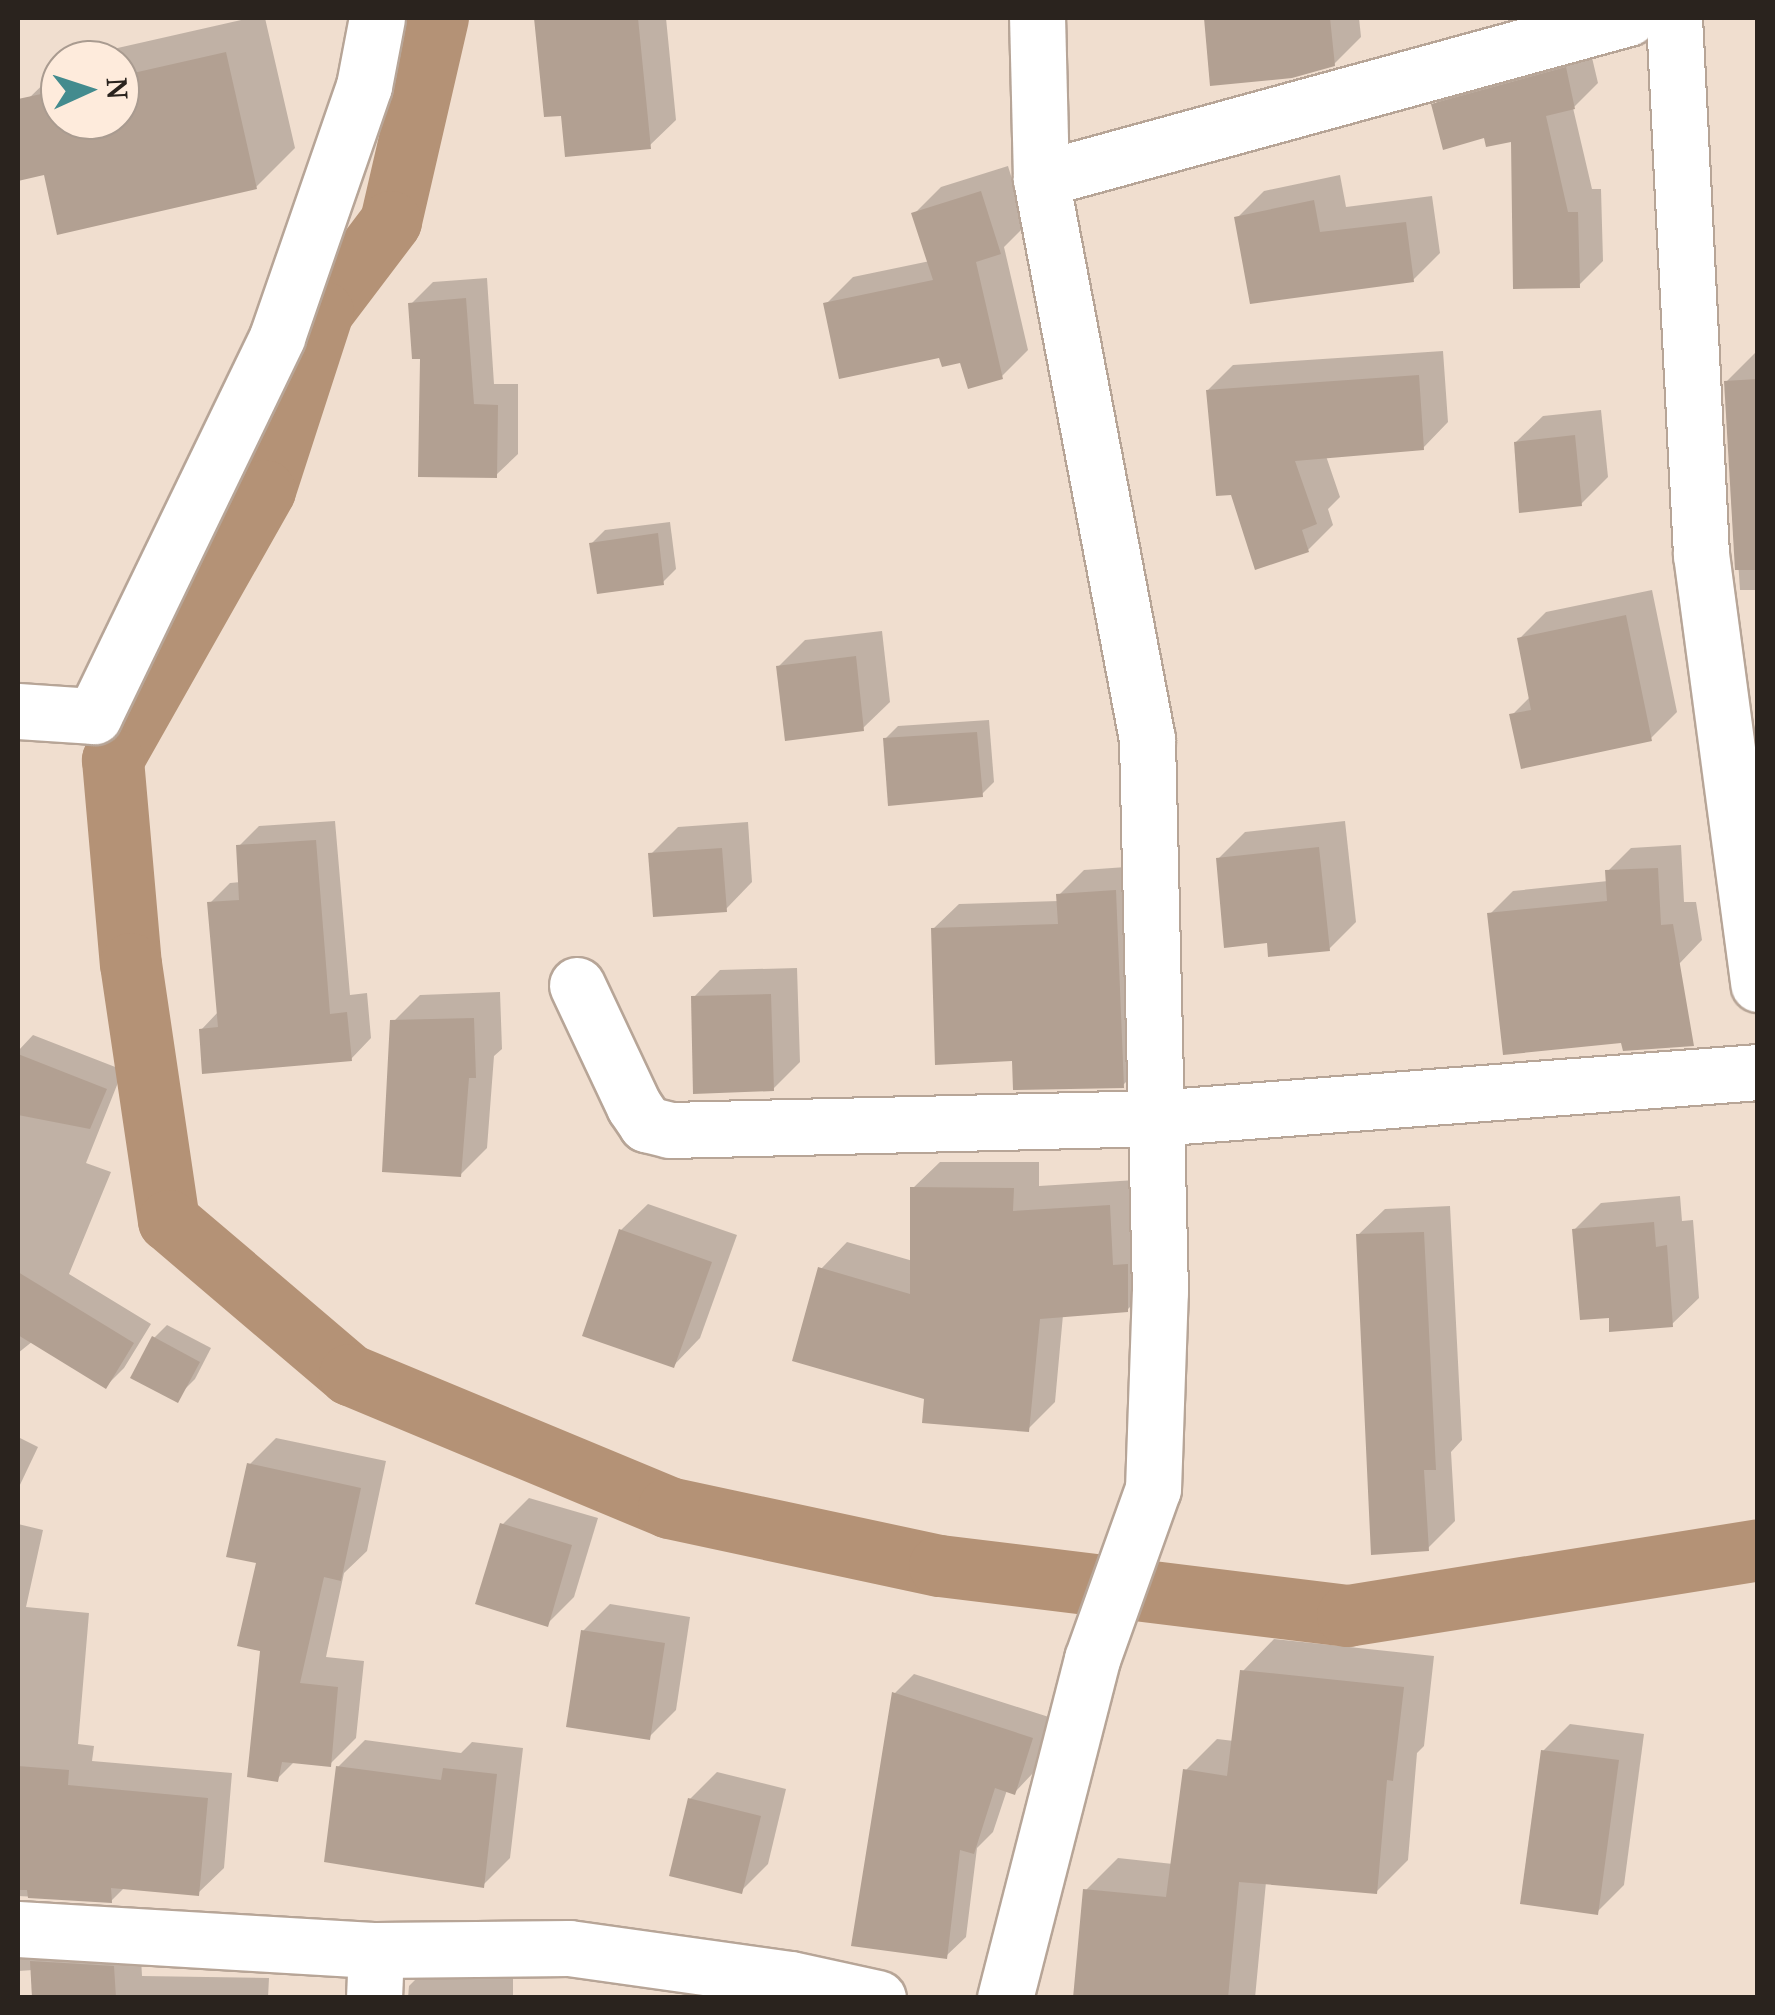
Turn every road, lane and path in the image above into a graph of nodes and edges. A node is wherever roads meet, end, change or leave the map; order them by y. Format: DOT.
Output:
graph roads {
  1 [pos="377,18"];
  2 [pos="1037,18"];
  3 [pos="1628,18"];
  4 [pos="1674,18"];
  5 [pos="1041,179"];
  6 [pos="18,711"];
  7 [pos="1754,910"];
  8 [pos="1758,984"];
  9 [pos="577,985"];
  10 [pos="1758,1072"];
  11 [pos="1155,1118"];
  12 [pos="18,1929"];
  13 [pos="375,1974"];
  14 [pos="878,1998"];
  15 [pos="1004,1998"];
  1 -- 6 [label="street"];
  2 -- 5 [label="street"];
  3 -- 5 [label="street"];
  4 -- 7 [label="street"];
  5 -- 11 [label="street"];
  7 -- 8 [label="street"];
  9 -- 11 [label="street"];
  10 -- 11 [label="street"];
  11 -- 15 [label="street"];
  12 -- 13 [label="street"];
  13 -- 14 [label="street"];
}
